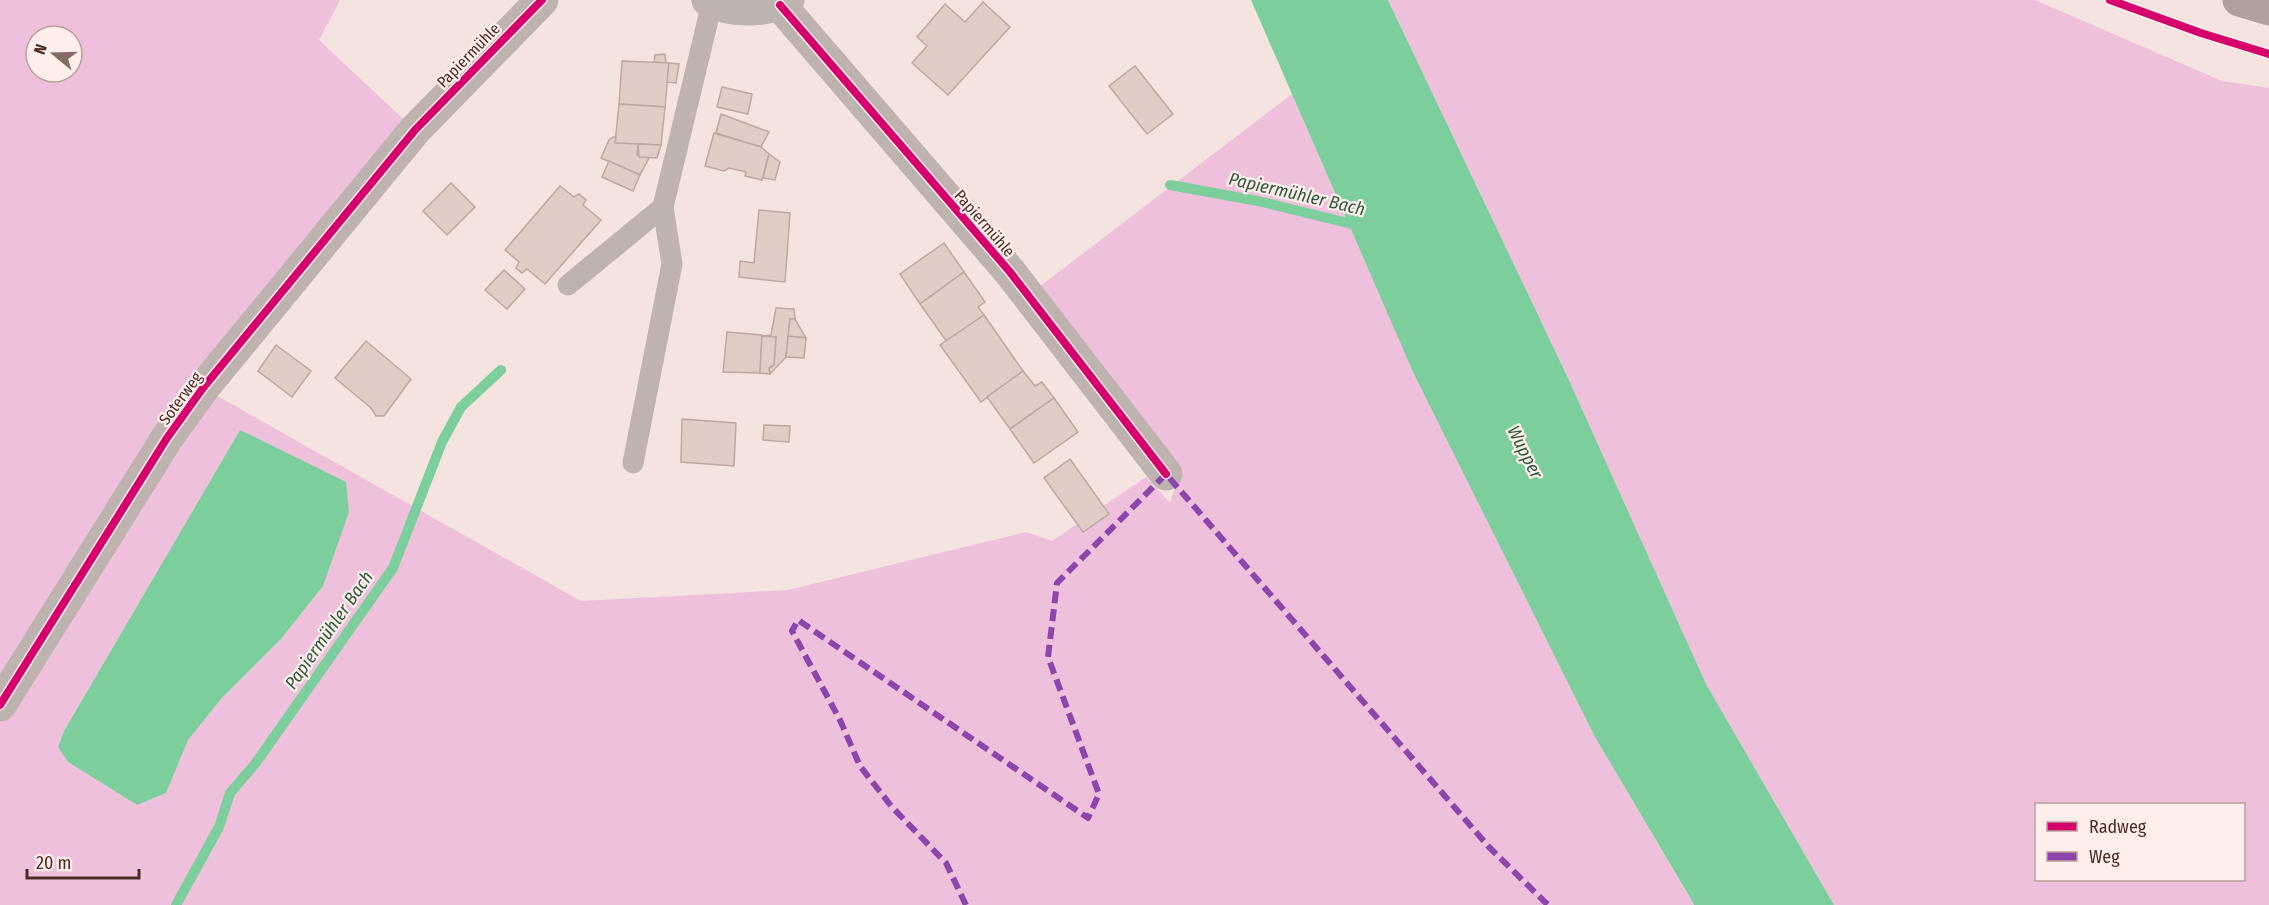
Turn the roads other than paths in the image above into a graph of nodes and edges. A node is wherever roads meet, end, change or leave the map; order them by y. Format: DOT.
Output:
graph roads {
  1 [pos="542,0"];
  2 [pos="2239,0"];
  3 [pos="710,1"];
  4 [pos="784,2"];
  5 [pos="2269,9"];
  6 [pos="415,130"];
  7 [pos="663,207"];
  8 [pos="568,285"];
  9 [pos="633,463"];
  10 [pos="1166,474"];
  11 [pos="0,705"];
  1 -- 6 [label="street, Papiermühle"];
  2 -- 5 [label="main road"];
  3 -- 4 [label="street, Papiermühle"];
  3 -- 7 [label="lane"];
  4 -- 10 [label="street, Papiermühle"];
  6 -- 11 [label="street, Soterweg"];
  7 -- 8 [label="lane"];
  7 -- 9 [label="lane"];
}
